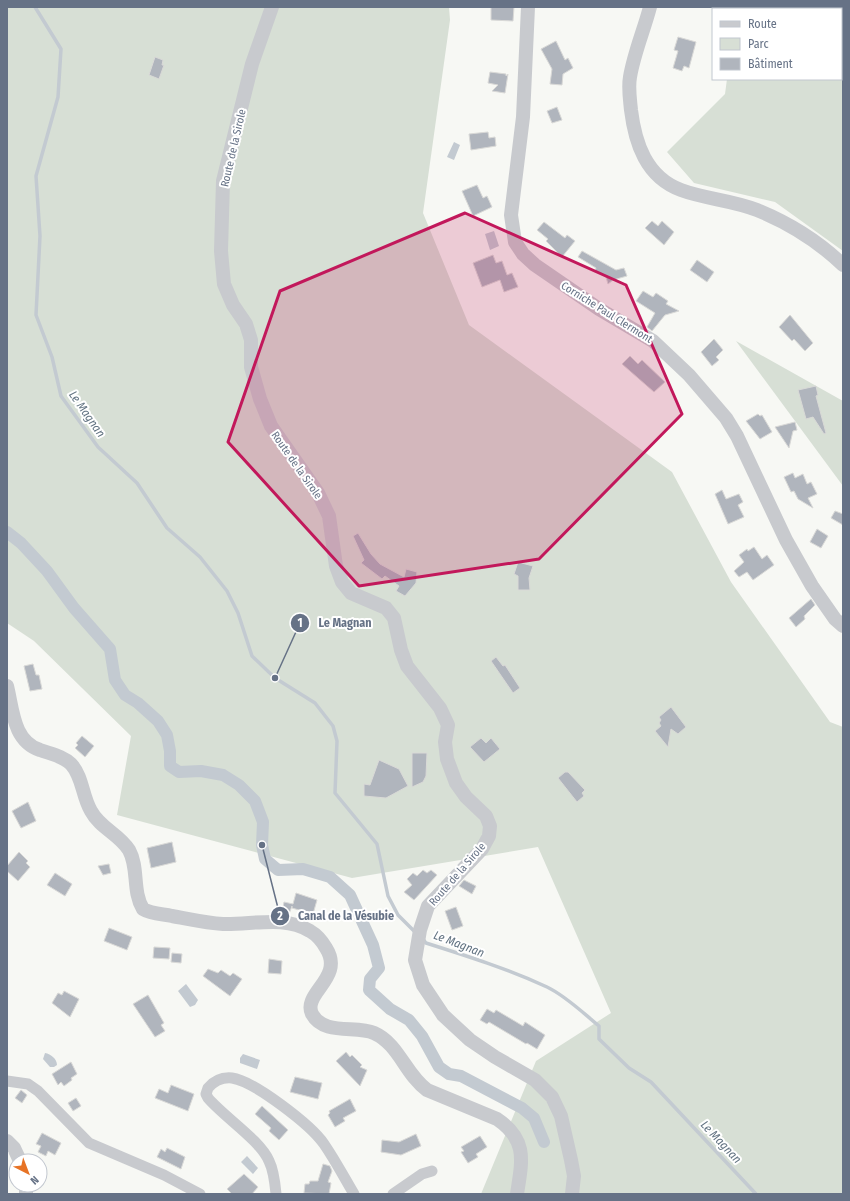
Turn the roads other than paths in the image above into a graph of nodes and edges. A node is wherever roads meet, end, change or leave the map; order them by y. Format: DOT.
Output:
graph roads {
  1 [pos="272,7"];
  2 [pos="528,7"];
  3 [pos="650,7"];
  4 [pos="843,264"];
  5 [pos="843,626"];
  6 [pos="7,686"];
  7 [pos="7,1081"];
  8 [pos="7,1141"];
  9 [pos="16,1153"];
  10 [pos="432,1171"];
  11 [pos="200,1194"];
  12 [pos="276,1194"];
  13 [pos="354,1194"];
  14 [pos="393,1194"];
  15 [pos="517,1194"];
  16 [pos="572,1194"];
  1 -- 16 [label="street, Route de la Sirole"];
  2 -- 5 [label="street, Corniche Paul Clermont"];
  3 -- 4 [label="street"];
  6 -- 15 [label="street"];
  7 -- 11 [label="street"];
  8 -- 9 [label="street"];
  10 -- 14 [label="street"];
  12 -- 13 [label="street"];
}
